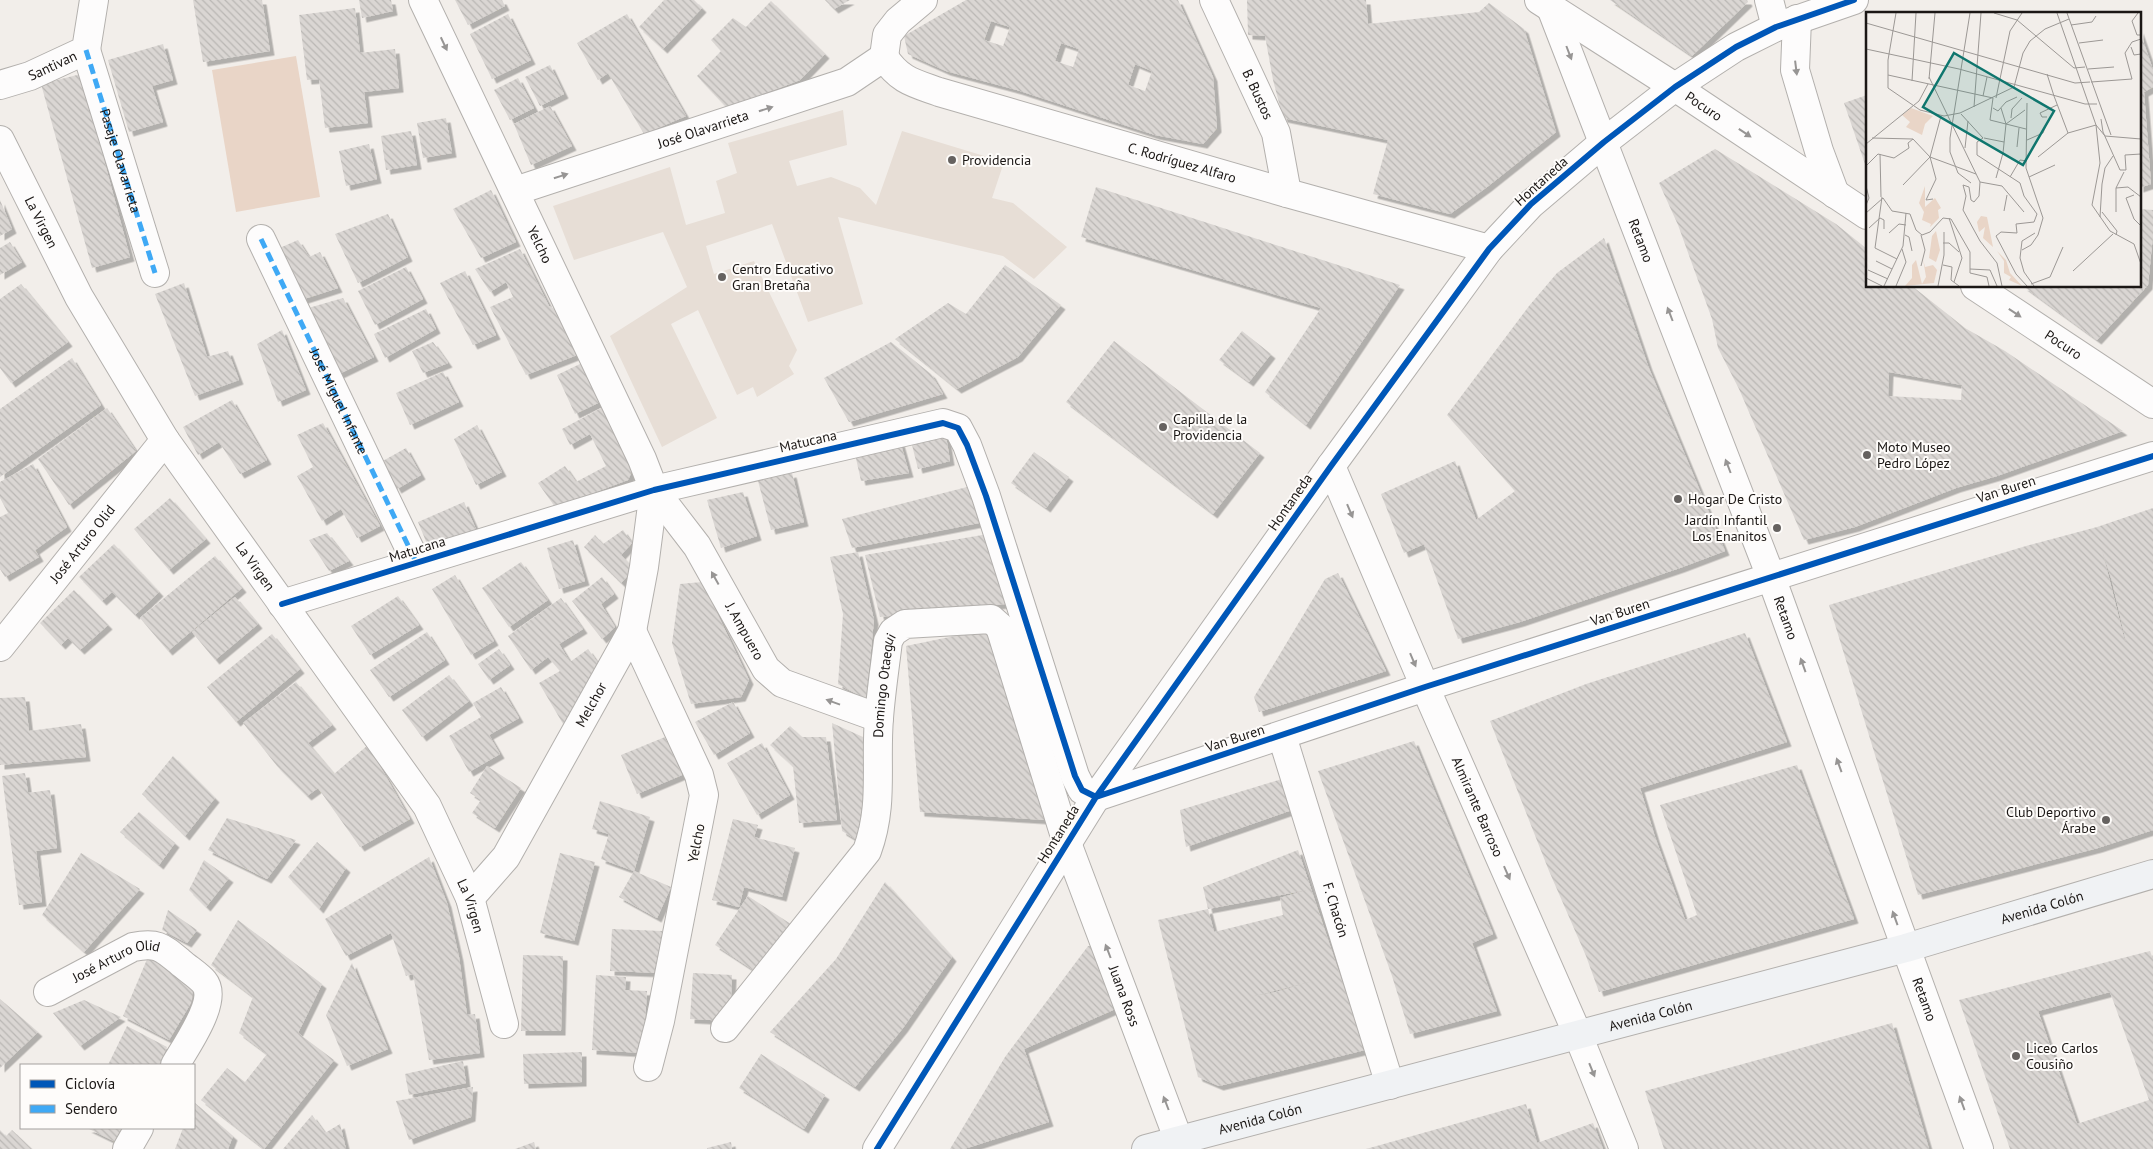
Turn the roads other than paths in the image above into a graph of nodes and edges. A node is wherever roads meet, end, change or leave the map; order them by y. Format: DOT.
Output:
graph roads {
  1 [pos="94,0"];
  2 [pos="423,0"];
  3 [pos="923,0"];
  4 [pos="1214,0"];
  5 [pos="1769,0"];
  6 [pos="1854,0"];
  7 [pos="1546,3"];
  8 [pos="1786,24"];
  9 [pos="86,50"];
  10 [pos="884,57"];
  11 [pos="0,85"];
  12 [pos="1675,87"];
  13 [pos="0,140"];
  14 [pos="1604,142"];
  15 [pos="515,191"];
  16 [pos="1287,193"];
  17 [pos="1835,194"];
  18 [pos="1866,214"];
  19 [pos="261,239"];
  20 [pos="1489,249"];
  21 [pos="155,273"];
  22 [pos="1978,288"];
  23 [pos="2153,404"];
  24 [pos="165,440"];
  25 [pos="2153,456"];
  26 [pos="1331,466"];
  27 [pos="654,490"];
  28 [pos="416,562"];
  29 [pos="1771,577"];
  30 [pos="282,604"];
  31 [pos="632,631"];
  32 [pos="0,647"];
  33 [pos="1425,687"];
  34 [pos="878,718"];
  35 [pos="1282,736"];
  36 [pos="1096,797"];
  37 [pos="1067,843"];
  38 [pos="2153,874"];
  39 [pos="470,898"];
  40 [pos="1906,948"];
  41 [pos="48,992"];
  42 [pos="504,1024"];
  43 [pos="725,1028"];
  44 [pos="1578,1035"];
  45 [pos="176,1064"];
  46 [pos="648,1067"];
  47 [pos="1390,1085"];
  48 [pos="138,1129"];
  49 [pos="1181,1145"];
  50 [pos="127,1149"];
  51 [pos="877,1149"];
  52 [pos="1146,1149"];
  53 [pos="1624,1149"];
  54 [pos="1979,1149"];
  1 -- 9 [label="street, Santivan"];
  2 -- 15 [label="street, Yelcho, one-way"];
  3 -- 10 [label="street"];
  4 -- 16 [label="street, B. Bustos"];
  5 -- 8 [label="street"];
  6 -- 8 [label="street, Hontaneda"];
  7 -- 12 [label="street, Pocuro"];
  7 -- 14 [label="street, Retamo, one-way"];
  8 -- 12 [label="street, Hontaneda"];
  8 -- 17 [label="street, one-way"];
  9 -- 11 [label="street, Santivan"];
  9 -- 21 [label="street, Pasaje Olavarrieta"];
  15 -- 10 [label="street, José Olavarrieta, one-way"];
  10 -- 16 [label="street, C. Rodríguez Alfaro"];
  12 -- 14 [label="street, Hontaneda"];
  12 -- 17 [label="street, Pocuro, one-way"];
  13 -- 24 [label="street, La Virgen"];
  14 -- 20 [label="street, Hontaneda"];
  29 -- 14 [label="street, Retamo, one-way"];
  15 -- 27 [label="street, Yelcho"];
  16 -- 20 [label="street, C. Rodríguez Alfaro"];
  17 -- 18 [label="street, Pocuro"];
  19 -- 28 [label="street, José Miguel Infante"];
  20 -- 26 [label="street, Hontaneda"];
  22 -- 23 [label="street, Pocuro, one-way"];
  24 -- 30 [label="street, La Virgen"];
  24 -- 32 [label="street, José Arturo Olid"];
  25 -- 29 [label="street, Van Buren"];
  26 -- 33 [label="street, Almirante Barroso, one-way"];
  26 -- 36 [label="street, Hontaneda"];
  27 -- 28 [label="street, Matucana"];
  27 -- 31 [label="street, Melchor"];
  34 -- 27 [label="street, J. Ampuero, one-way"];
  27 -- 36 [label="street, Matucana"];
  28 -- 30 [label="street, Matucana"];
  29 -- 33 [label="street, Van Buren"];
  40 -- 29 [label="street, Retamo, one-way"];
  30 -- 39 [label="street, La Virgen"];
  31 -- 39 [label="street, Melchor"];
  31 -- 46 [label="street, Yelcho"];
  33 -- 35 [label="street, Van Buren"];
  33 -- 44 [label="street, Almirante Barroso, one-way"];
  34 -- 37 [label="street, Domingo Otaegui"];
  34 -- 43 [label="street, Domingo Otaegui"];
  35 -- 36 [label="street, Van Buren"];
  35 -- 47 [label="street, F. Chacón"];
  36 -- 37 [label="street, Hontaneda"];
  49 -- 37 [label="street, Juana Ross, one-way"];
  37 -- 51 [label="street, Hontaneda"];
  38 -- 40 [label="main road, Avenida Colón"];
  39 -- 42 [label="street, La Virgen"];
  40 -- 44 [label="main road, Avenida Colón"];
  54 -- 40 [label="street, Retamo, one-way"];
  41 -- 45 [label="street, José Arturo Olid"];
  44 -- 47 [label="main road, Avenida Colón"];
  44 -- 53 [label="street, Almirante Barroso, one-way"];
  47 -- 49 [label="main road, Avenida Colón"];
  48 -- 50 [label="street"];
  49 -- 52 [label="main road, Avenida Colón"];
}
